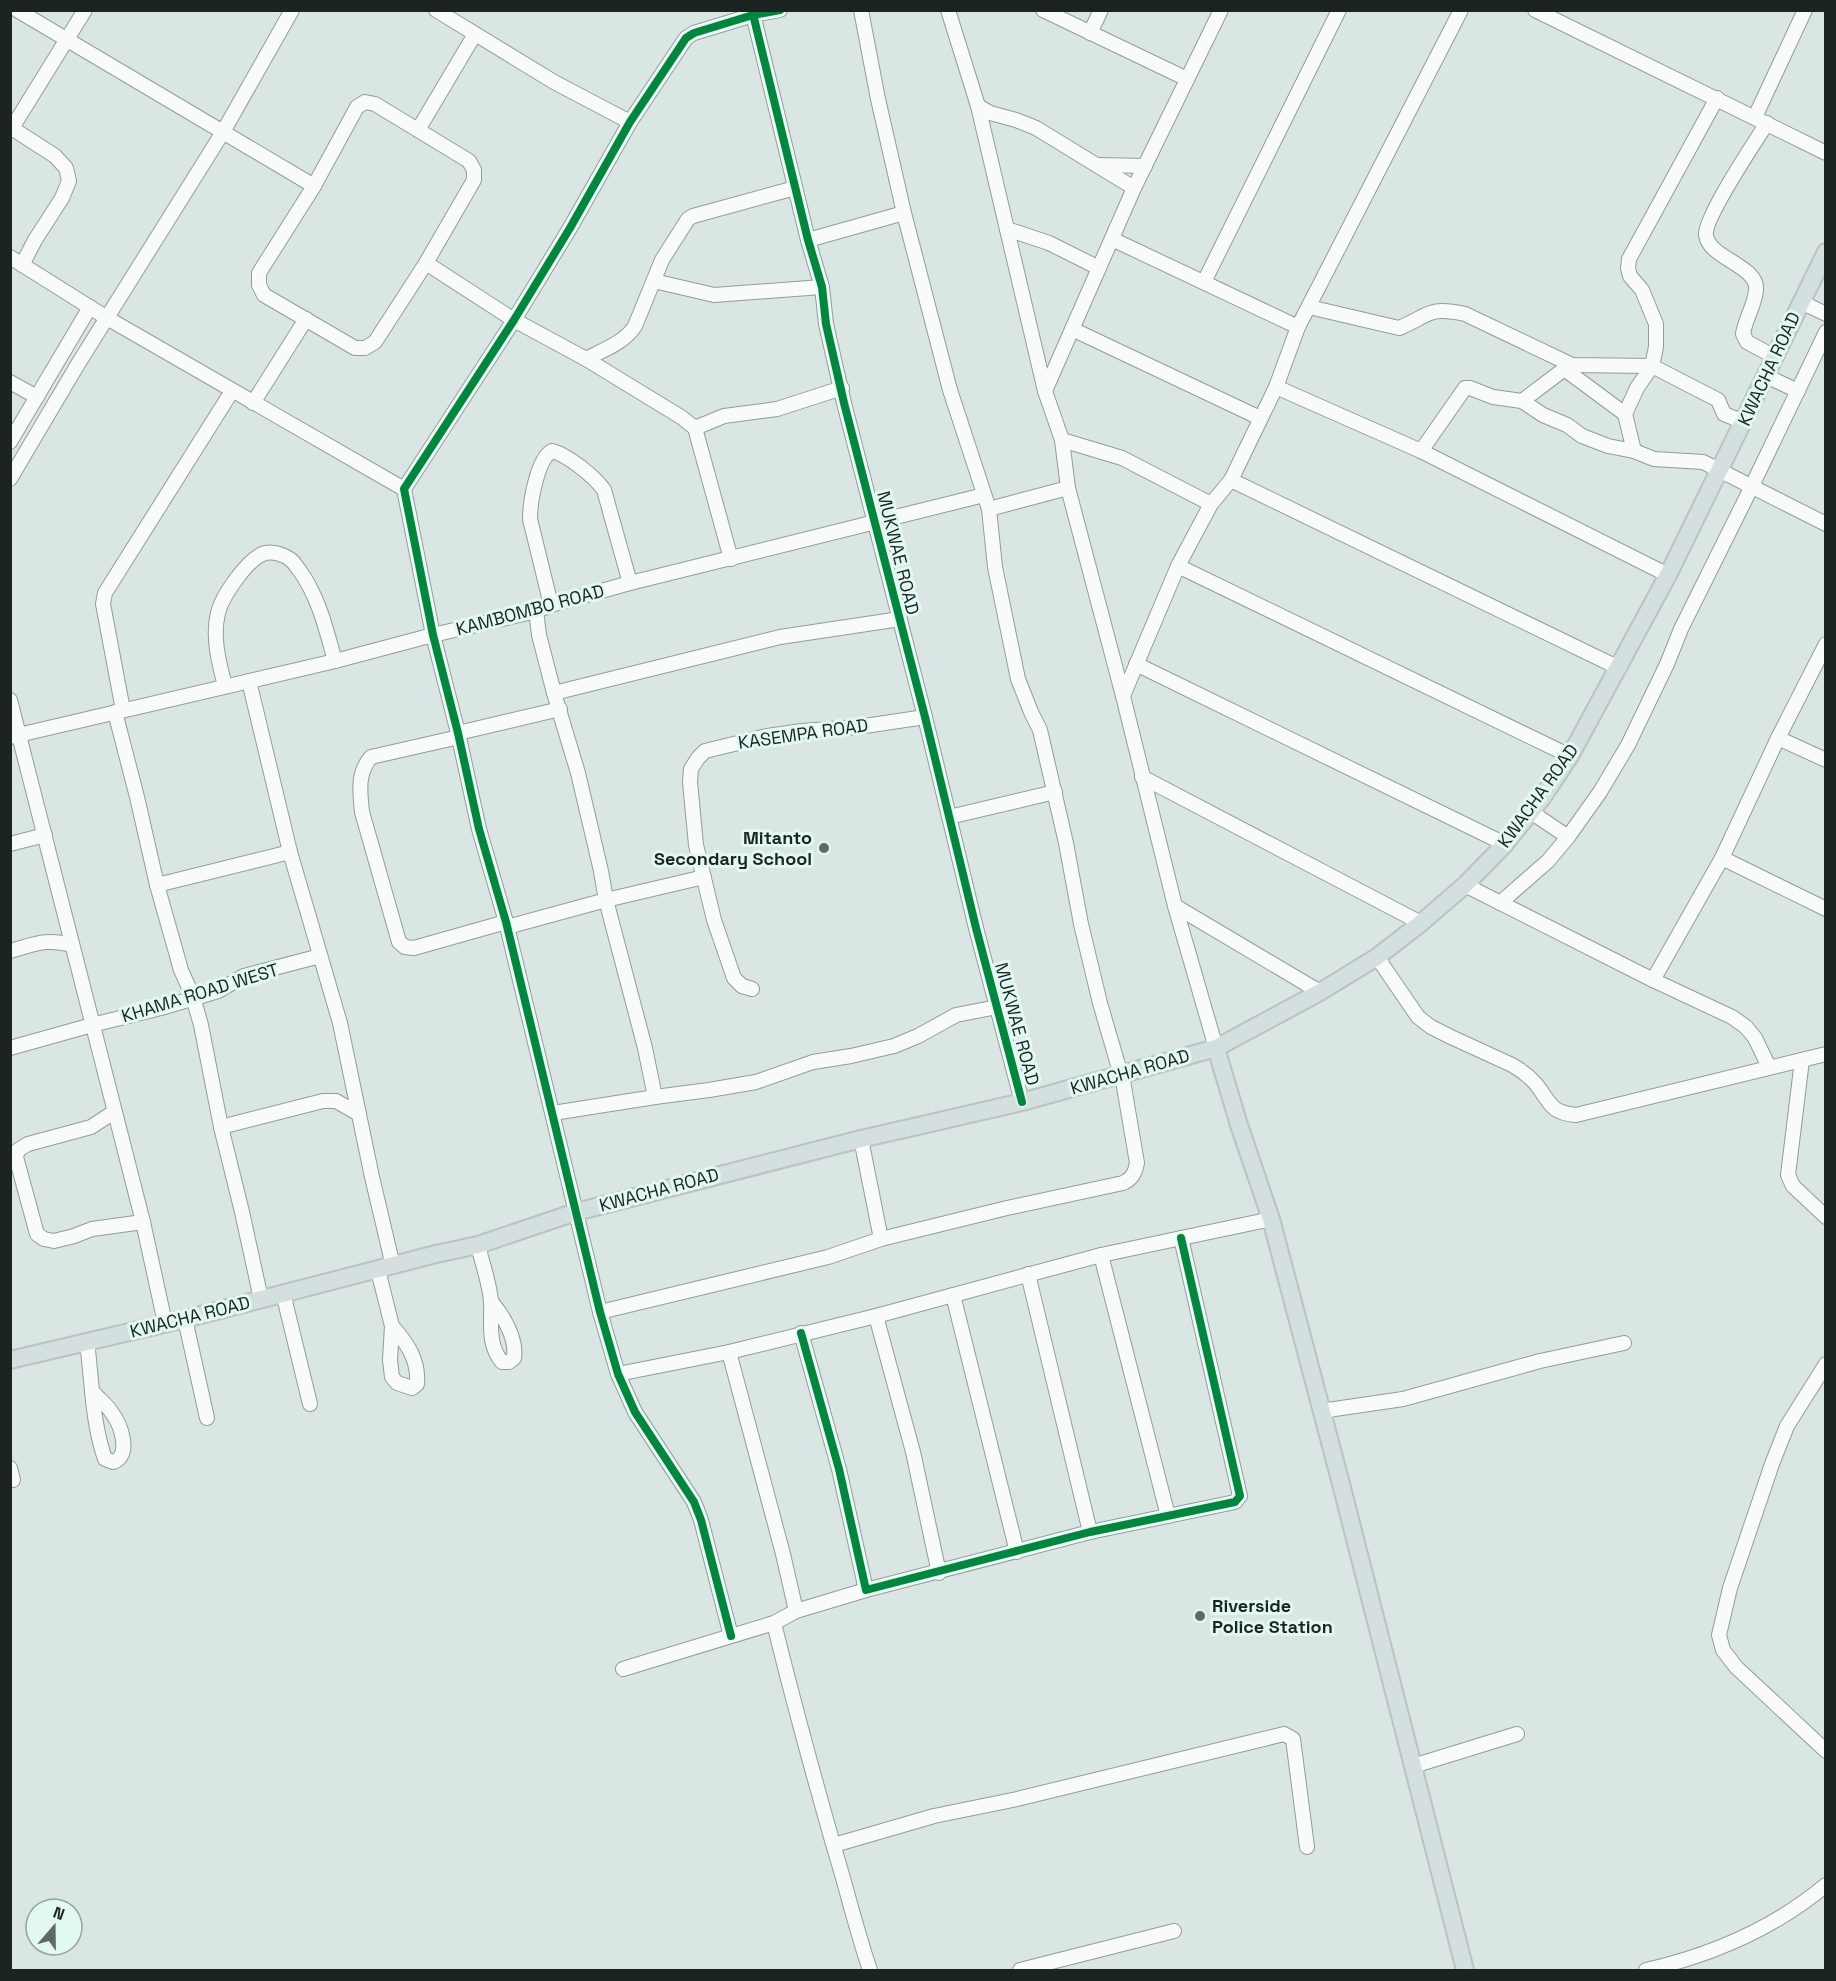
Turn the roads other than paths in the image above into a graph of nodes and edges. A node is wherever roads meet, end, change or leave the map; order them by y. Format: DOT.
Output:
graph roads {
  1 [pos="17,10"];
  2 [pos="85,10"];
  3 [pos="292,10"];
  4 [pos="436,10"];
  5 [pos="780,10"];
  6 [pos="861,10"];
  7 [pos="948,10"];
  8 [pos="1043,10"];
  9 [pos="1101,10"];
  10 [pos="1221,10"];
  11 [pos="1339,10"];
  12 [pos="1461,10"];
  13 [pos="1534,10"];
  14 [pos="1805,10"];
  15 [pos="753,13"];
  16 [pos="1090,33"];
  17 [pos="475,34"];
  18 [pos="66,40"];
  19 [pos="1187,79"];
  20 [pos="1717,98"];
  21 [pos="978,106"];
  22 [pos="1761,120"];
  23 [pos="630,122"];
  24 [pos="11,128"];
  25 [pos="418,130"];
  26 [pos="223,132"];
  27 [pos="1826,153"];
  28 [pos="1097,165"];
  29 [pos="1145,165"];
  30 [pos="314,186"];
  31 [pos="795,188"];
  32 [pos="1134,188"];
  33 [pos="904,213"];
  34 [pos="1007,229"];
  35 [pos="1112,239"];
  36 [pos="808,240"];
  37 [pos="1826,252"];
  38 [pos="16,261"];
  39 [pos="426,263"];
  40 [pos="1099,268"];
  41 [pos="654,281"];
  42 [pos="1204,282"];
  43 [pos="822,287"];
  44 [pos="1801,302"];
  45 [pos="90,307"];
  46 [pos="1309,307"];
  47 [pos="1826,314"];
  48 [pos="106,318"];
  49 [pos="306,319"];
  50 [pos="514,320"];
  51 [pos="1298,327"];
  52 [pos="1072,329"];
  53 [pos="1826,332"];
  54 [pos="62,355"];
  55 [pos="1775,357"];
  56 [pos="586,359"];
  57 [pos="78,364"];
  58 [pos="1652,366"];
  59 [pos="1569,368"];
  60 [pos="1766,376"];
  61 [pos="10,382"];
  62 [pos="1276,387"];
  63 [pos="842,388"];
  64 [pos="1045,391"];
  65 [pos="1798,391"];
  66 [pos="232,392"];
  67 [pos="37,397"];
  68 [pos="1522,401"];
  69 [pos="253,403"];
  70 [pos="1625,414"];
  71 [pos="1260,417"];
  72 [pos="1744,423"];
  73 [pos="695,428"];
  74 [pos="1062,440"];
  75 [pos="10,442"];
  76 [pos="1421,451"];
  77 [pos="1634,452"];
  78 [pos="1719,469"];
  79 [pos="10,479"];
  80 [pos="1231,480"];
  81 [pos="1068,488"];
  82 [pos="1751,488"];
  83 [pos="404,489"];
  84 [pos="984,495"];
  85 [pos="1211,504"];
  86 [pos="989,509"];
  87 [pos="874,522"];
  88 [pos="1826,524"];
  89 [pos="731,559"];
  90 [pos="1178,566"];
  91 [pos="1668,576"];
  92 [pos="630,583"];
  93 [pos="551,605"];
  94 [pos="536,611"];
  95 [pos="900,620"];
  96 [pos="433,634"];
  97 [pos="1826,644"];
  98 [pos="335,661"];
  99 [pos="1136,664"];
  100 [pos="1619,668"];
  101 [pos="249,681"];
  102 [pos="225,686"];
  103 [pos="554,693"];
  104 [pos="1123,696"];
  105 [pos="10,700"];
  106 [pos="560,709"];
  107 [pos="119,711"];
  108 [pos="925,717"];
  109 [pos="459,735"];
  110 [pos="15,736"];
  111 [pos="1778,738"];
  112 [pos="1570,756"];
  113 [pos="1826,760"];
  114 [pos="1142,777"];
  115 [pos="1055,792"];
  116 [pos="1531,812"];
  117 [pos="948,817"];
  118 [pos="45,835"];
  119 [pos="1568,837"];
  120 [pos="10,844"];
  121 [pos="1505,844"];
  122 [pos="290,852"];
  123 [pos="1722,858"];
  124 [pos="704,877"];
  125 [pos="157,885"];
  126 [pos="1465,885"];
  127 [pos="606,900"];
  128 [pos="1500,903"];
  129 [pos="1175,906"];
  130 [pos="1826,909"];
  131 [pos="1422,923"];
  132 [pos="507,924"];
  133 [pos="72,945"];
  134 [pos="10,951"];
  135 [pos="320,956"];
  136 [pos="1377,957"];
  137 [pos="1653,980"];
  138 [pos="752,989"];
  139 [pos="1320,992"];
  140 [pos="193,997"];
  141 [pos="997,1007"];
  142 [pos="92,1025"];
  143 [pos="10,1048"];
  144 [pos="1216,1048"];
  145 [pos="1826,1054"];
  146 [pos="1802,1060"];
  147 [pos="1769,1067"];
  148 [pos="1121,1075"];
  149 [pos="655,1097"];
  150 [pos="1022,1102"];
  151 [pos="114,1112"];
  152 [pos="553,1113"];
  153 [pos="359,1114"];
  154 [pos="221,1127"];
  155 [pos="861,1139"];
  156 [pos="576,1212"];
  157 [pos="1826,1217"];
  158 [pos="1271,1219"];
  159 [pos="143,1222"];
  160 [pos="881,1239"];
  161 [pos="1181,1239"];
  162 [pos="478,1245"];
  163 [pos="1101,1255"];
  164 [pos="386,1268"];
  165 [pos="1028,1274"];
  166 [pos="283,1293"];
  167 [pos="954,1295"];
  168 [pos="261,1299"];
  169 [pos="491,1301"];
  170 [pos="600,1312"];
  171 [pos="876,1316"];
  172 [pos="185,1319"];
  173 [pos="165,1323"];
  174 [pos="392,1326"];
  175 [pos="801,1333"];
  176 [pos="87,1342"];
  177 [pos="1624,1343"];
  178 [pos="729,1352"];
  179 [pos="10,1360"];
  180 [pos="1826,1364"];
  181 [pos="618,1374"];
  182 [pos="93,1392"];
  183 [pos="310,1404"];
  184 [pos="1321,1411"];
  185 [pos="207,1418"];
  186 [pos="1168,1516"];
  187 [pos="1090,1532"];
  188 [pos="1017,1552"];
  189 [pos="939,1573"];
  190 [pos="866,1590"];
  191 [pos="796,1611"];
  192 [pos="774,1623"];
  193 [pos="731,1636"];
  194 [pos="623,1669"];
  195 [pos="1517,1734"];
  196 [pos="1826,1751"];
  197 [pos="1413,1766"];
  198 [pos="834,1845"];
  199 [pos="1307,1847"];
  200 [pos="1826,1885"];
  201 [pos="1174,1931"];
  202 [pos="870,1971"];
  203 [pos="1020,1971"];
  204 [pos="1465,1971"];
  205 [pos="1646,1971"];
  1 -- 18 [label="street"];
  2 -- 18 [label="street"];
  3 -- 26 [label="street"];
  4 -- 17 [label="street"];
  5 -- 15 [label="street"];
  6 -- 33 [label="street"];
  7 -- 21 [label="street"];
  8 -- 16 [label="street"];
  9 -- 16 [label="street"];
  10 -- 19 [label="street"];
  11 -- 42 [label="street"];
  12 -- 46 [label="street"];
  13 -- 20 [label="street"];
  14 -- 22 [label="street"];
  15 -- 23 [label="street"];
  15 -- 31 [label="street, MUKWAE ROAD"];
  16 -- 19 [label="street"];
  17 -- 23 [label="street"];
  17 -- 25 [label="street"];
  18 -- 24 [label="street"];
  18 -- 26 [label="street"];
  19 -- 29 [label="street"];
  20 -- 22 [label="street"];
  20 -- 58 [label="street"];
  21 -- 28 [label="street"];
  21 -- 34 [label="street"];
  22 -- 27 [label="street"];
  22 -- 55 [label="street"];
  23 -- 50 [label="street"];
  24 -- 38 [label="street"];
  25 -- 30 [label="street"];
  25 -- 39 [label="street"];
  26 -- 30 [label="street"];
  26 -- 48 [label="street"];
  28 -- 29 [label="street"];
  28 -- 32 [label="street"];
  29 -- 32 [label="street"];
  30 -- 49 [label="street"];
  31 -- 36 [label="street, MUKWAE ROAD"];
  31 -- 41 [label="street"];
  32 -- 35 [label="street"];
  33 -- 36 [label="street"];
  33 -- 84 [label="street"];
  34 -- 40 [label="street"];
  34 -- 64 [label="street"];
  35 -- 40 [label="street"];
  35 -- 42 [label="street"];
  36 -- 43 [label="street, MUKWAE ROAD"];
  37 -- 44 [label="main road, KWACHA ROAD"];
  38 -- 45 [label="street"];
  39 -- 49 [label="street"];
  39 -- 50 [label="street"];
  40 -- 52 [label="street"];
  41 -- 43 [label="street"];
  41 -- 56 [label="street"];
  42 -- 51 [label="street"];
  43 -- 63 [label="street, MUKWAE ROAD"];
  44 -- 47 [label="street"];
  44 -- 55 [label="main road, KWACHA ROAD"];
  45 -- 48 [label="street"];
  45 -- 54 [label="street"];
  46 -- 51 [label="street"];
  46 -- 59 [label="street"];
  48 -- 57 [label="street"];
  48 -- 66 [label="street"];
  49 -- 69 [label="street"];
  50 -- 56 [label="street"];
  50 -- 83 [label="street"];
  51 -- 62 [label="street"];
  52 -- 64 [label="street"];
  52 -- 71 [label="street"];
  53 -- 65 [label="street"];
  54 -- 57 [label="street"];
  54 -- 67 [label="street"];
  55 -- 60 [label="main road, KWACHA ROAD"];
  56 -- 73 [label="street"];
  57 -- 79 [label="street"];
  58 -- 59 [label="street"];
  58 -- 70 [label="street"];
  58 -- 72 [label="street"];
  59 -- 68 [label="street"];
  59 -- 70 [label="street"];
  60 -- 65 [label="street"];
  60 -- 72 [label="main road, KWACHA ROAD"];
  61 -- 67 [label="street"];
  62 -- 71 [label="street"];
  62 -- 76 [label="street"];
  63 -- 73 [label="street"];
  63 -- 87 [label="street, MUKWAE ROAD"];
  64 -- 74 [label="street"];
  65 -- 82 [label="street"];
  66 -- 69 [label="street"];
  66 -- 107 [label="street"];
  67 -- 75 [label="street"];
  68 -- 76 [label="street"];
  68 -- 77 [label="street"];
  69 -- 83 [label="street"];
  70 -- 77 [label="street"];
  71 -- 80 [label="street"];
  72 -- 78 [label="main road, KWACHA ROAD"];
  73 -- 89 [label="street"];
  74 -- 81 [label="street"];
  74 -- 85 [label="street"];
  76 -- 91 [label="street"];
  77 -- 78 [label="street"];
  78 -- 82 [label="street"];
  78 -- 91 [label="main road, KWACHA ROAD"];
  80 -- 85 [label="street"];
  80 -- 100 [label="street"];
  81 -- 86 [label="street"];
  81 -- 104 [label="street"];
  82 -- 88 [label="street"];
  82 -- 119 [label="street"];
  83 -- 96 [label="street"];
  84 -- 86 [label="street"];
  84 -- 87 [label="street, KAMBOMBO ROAD"];
  85 -- 90 [label="street"];
  86 -- 115 [label="street"];
  87 -- 89 [label="street, KAMBOMBO ROAD"];
  87 -- 95 [label="street, MUKWAE ROAD"];
  89 -- 92 [label="street, KAMBOMBO ROAD"];
  90 -- 99 [label="street"];
  90 -- 112 [label="street"];
  91 -- 100 [label="main road, KWACHA ROAD"];
  92 -- 93 [label="street, KAMBOMBO ROAD"];
  92 -- 93 [label="street"];
  93 -- 94 [label="street, KAMBOMBO ROAD"];
  94 -- 96 [label="street, KAMBOMBO ROAD"];
  94 -- 103 [label="street"];
  95 -- 103 [label="street"];
  95 -- 108 [label="street, MUKWAE ROAD"];
  96 -- 98 [label="street, KAMBOMBO ROAD"];
  96 -- 109 [label="street"];
  97 -- 111 [label="street"];
  98 -- 101 [label="street, KAMBOMBO ROAD"];
  98 -- 102 [label="street"];
  99 -- 104 [label="street"];
  99 -- 121 [label="street"];
  100 -- 112 [label="main road, KWACHA ROAD"];
  101 -- 102 [label="street, KAMBOMBO ROAD"];
  101 -- 122 [label="street"];
  102 -- 107 [label="street, KAMBOMBO ROAD"];
  103 -- 106 [label="street"];
  104 -- 114 [label="street"];
  105 -- 110 [label="street"];
  106 -- 109 [label="street"];
  106 -- 127 [label="street"];
  107 -- 110 [label="street, KAMBOMBO ROAD"];
  107 -- 125 [label="street"];
  108 -- 117 [label="street, MUKWAE ROAD"];
  108 -- 124 [label="street, KASEMPA ROAD"];
  109 -- 132 [label="street"];
  109 -- 132 [label="street"];
  110 -- 118 [label="street"];
  111 -- 113 [label="street"];
  111 -- 123 [label="street"];
  112 -- 116 [label="main road, KWACHA ROAD"];
  114 -- 129 [label="street"];
  114 -- 131 [label="street"];
  115 -- 117 [label="street"];
  115 -- 148 [label="street"];
  116 -- 119 [label="street"];
  116 -- 121 [label="main road, KWACHA ROAD"];
  117 -- 141 [label="street, MUKWAE ROAD"];
  118 -- 120 [label="street"];
  118 -- 133 [label="street"];
  119 -- 128 [label="street"];
  121 -- 126 [label="main road, KWACHA ROAD"];
  122 -- 125 [label="street"];
  122 -- 135 [label="street"];
  123 -- 130 [label="street"];
  123 -- 137 [label="street"];
  124 -- 127 [label="street"];
  124 -- 138 [label="street"];
  125 -- 140 [label="street"];
  126 -- 128 [label="street"];
  126 -- 131 [label="main road, KWACHA ROAD"];
  127 -- 132 [label="street"];
  127 -- 149 [label="street"];
  128 -- 137 [label="street"];
  129 -- 139 [label="street"];
  129 -- 144 [label="street"];
  131 -- 136 [label="main road, KWACHA ROAD"];
  132 -- 152 [label="street"];
  133 -- 134 [label="street"];
  133 -- 142 [label="street"];
  135 -- 140 [label="street, KHAMA ROAD WEST"];
  135 -- 153 [label="street"];
  136 -- 139 [label="main road, KWACHA ROAD"];
  136 -- 147 [label="street"];
  137 -- 147 [label="street"];
  139 -- 144 [label="main road, KWACHA ROAD"];
  140 -- 142 [label="street, KHAMA ROAD WEST"];
  140 -- 154 [label="street"];
  141 -- 149 [label="street"];
  141 -- 150 [label="street, MUKWAE ROAD"];
  142 -- 143 [label="street, KHAMA ROAD WEST"];
  142 -- 151 [label="street"];
  144 -- 148 [label="main road, KWACHA ROAD"];
  144 -- 158 [label="main road"];
  145 -- 146 [label="street"];
  146 -- 147 [label="street"];
  146 -- 157 [label="street"];
  148 -- 150 [label="main road, KWACHA ROAD"];
  148 -- 160 [label="street"];
  149 -- 152 [label="street"];
  150 -- 155 [label="main road, KWACHA ROAD"];
  151 -- 159 [label="street"];
  151 -- 159 [label="street"];
  152 -- 156 [label="street"];
  153 -- 154 [label="street"];
  153 -- 164 [label="street"];
  154 -- 168 [label="street"];
  155 -- 156 [label="main road, KWACHA ROAD"];
  155 -- 160 [label="street"];
  156 -- 162 [label="main road, KWACHA ROAD"];
  156 -- 170 [label="street"];
  158 -- 161 [label="street"];
  158 -- 184 [label="main road"];
  159 -- 173 [label="street"];
  160 -- 170 [label="street"];
  161 -- 163 [label="street"];
  161 -- 186 [label="street"];
  162 -- 164 [label="main road, KWACHA ROAD"];
  162 -- 169 [label="street"];
  163 -- 165 [label="street"];
  163 -- 186 [label="street"];
  164 -- 166 [label="main road, KWACHA ROAD"];
  164 -- 174 [label="street"];
  165 -- 167 [label="street"];
  165 -- 187 [label="street"];
  166 -- 168 [label="main road, KWACHA ROAD"];
  166 -- 183 [label="street"];
  167 -- 171 [label="street"];
  167 -- 188 [label="street"];
  168 -- 172 [label="main road, KWACHA ROAD"];
  170 -- 181 [label="street"];
  171 -- 175 [label="street"];
  171 -- 189 [label="street"];
  172 -- 173 [label="main road, KWACHA ROAD"];
  172 -- 185 [label="street"];
  173 -- 176 [label="main road, KWACHA ROAD"];
  175 -- 178 [label="street"];
  175 -- 190 [label="street"];
  176 -- 179 [label="main road, KWACHA ROAD"];
  176 -- 182 [label="street"];
  177 -- 184 [label="street"];
  178 -- 181 [label="street"];
  178 -- 191 [label="street"];
  180 -- 196 [label="street"];
  181 -- 193 [label="street"];
  184 -- 197 [label="main road"];
  186 -- 187 [label="street"];
  187 -- 188 [label="street"];
  188 -- 189 [label="street"];
  189 -- 190 [label="street"];
  190 -- 191 [label="street"];
  191 -- 192 [label="street"];
  192 -- 193 [label="street"];
  192 -- 198 [label="street"];
  193 -- 194 [label="street"];
  195 -- 197 [label="street"];
  197 -- 204 [label="main road"];
  198 -- 199 [label="street"];
  198 -- 202 [label="street"];
  200 -- 205 [label="street"];
  201 -- 203 [label="street"];
}
